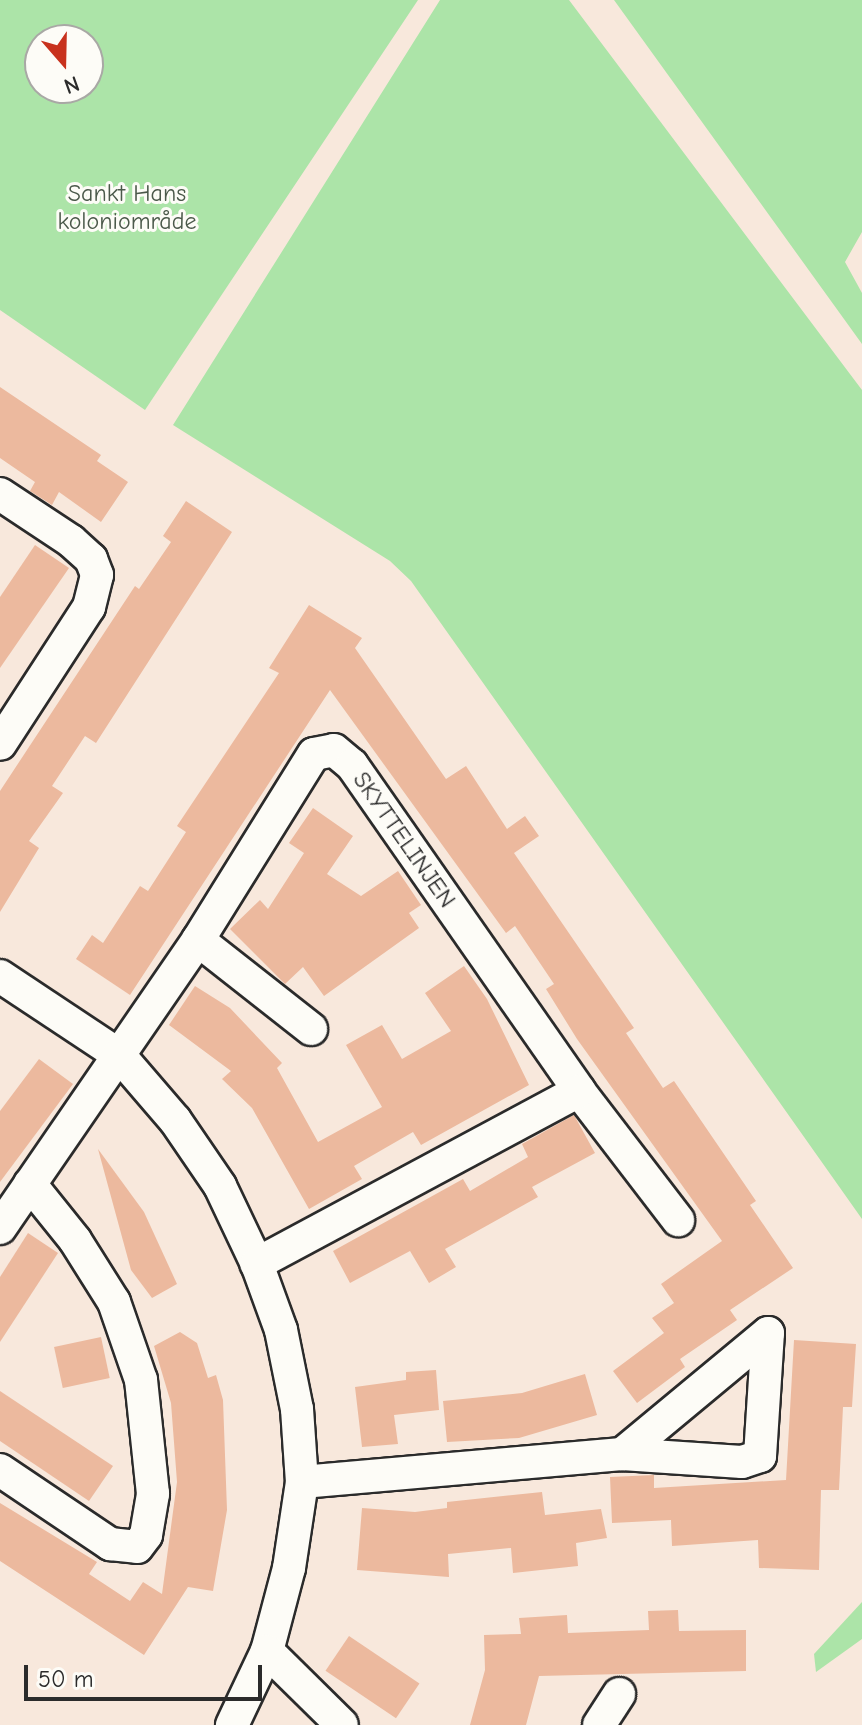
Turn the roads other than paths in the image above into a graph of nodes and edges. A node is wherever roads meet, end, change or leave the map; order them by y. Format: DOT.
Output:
graph roads {
  1 [pos="0,494"];
  2 [pos="0,744"];
  3 [pos="198,940"];
  4 [pos="0,976"];
  5 [pos="311,1029"];
  6 [pos="119,1055"];
  7 [pos="579,1091"];
  8 [pos="30,1184"];
  9 [pos="678,1220"];
  10 [pos="0,1228"];
  11 [pos="257,1264"];
  12 [pos="622,1454"];
  13 [pos="0,1470"];
  14 [pos="302,1482"];
  15 [pos="267,1651"];
  16 [pos="619,1694"];
  17 [pos="232,1725"];
  18 [pos="342,1725"];
  19 [pos="599,1725"];
  1 -- 2 [label="street"];
  3 -- 5 [label="street"];
  3 -- 6 [label="street, SKYTTELINJEN"];
  3 -- 7 [label="street, SKYTTELINJEN"];
  4 -- 6 [label="street"];
  6 -- 8 [label="street, SKYTTELINJEN"];
  6 -- 11 [label="street"];
  7 -- 9 [label="street, SKYTTELINJEN"];
  7 -- 11 [label="street"];
  8 -- 10 [label="street, SKYTTELINJEN"];
  8 -- 13 [label="street"];
  11 -- 14 [label="street"];
  12 -- 12 [label="street"];
  12 -- 14 [label="street"];
  14 -- 15 [label="street"];
  15 -- 17 [label="street"];
  15 -- 18 [label="street"];
  16 -- 19 [label="street"];
}
